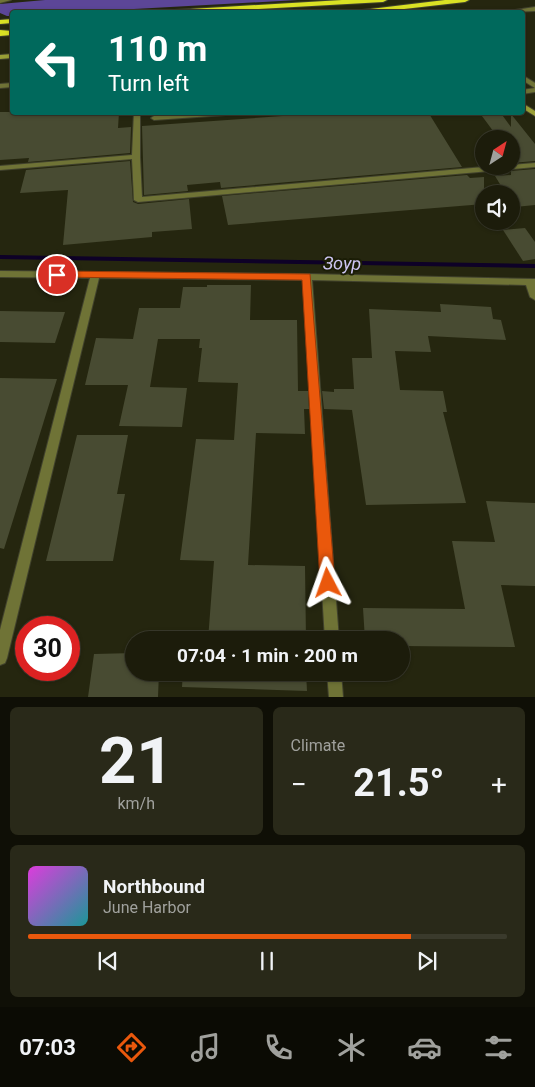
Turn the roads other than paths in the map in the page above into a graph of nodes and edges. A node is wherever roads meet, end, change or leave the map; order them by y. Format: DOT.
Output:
graph roads {
  1 [pos="0,0"];
  2 [pos="8,0"];
  3 [pos="383,0"];
  4 [pos="465,0"];
  5 [pos="209,10"];
  6 [pos="379,10"];
  7 [pos="137,115"];
  8 [pos="197,115"];
  9 [pos="154,118"];
  10 [pos="136,157"];
  11 [pos="535,165"];
  12 [pos="0,168"];
  13 [pos="0,274"];
  14 [pos="95,275"];
  15 [pos="307,277"];
  16 [pos="532,282"];
  17 [pos="535,297"];
  18 [pos="331,631"];
  19 [pos="0,658"];
  20 [pos="335,681"];
  21 [pos="336,697"];
  1 -- 2 [label="street"];
  3 -- 5 [label="highway"];
  4 -- 6 [label="highway"];
  7 -- 10 [label="street"];
  8 -- 9 [label="street"];
  10 -- 11 [label="street"];
  10 -- 12 [label="street"];
  13 -- 14 [label="street"];
  14 -- 15 [label="street"];
  14 -- 19 [label="street"];
  15 -- 16 [label="street"];
  15 -- 18 [label="street"];
  16 -- 17 [label="street"];
  20 -- 21 [label="street"];
}
